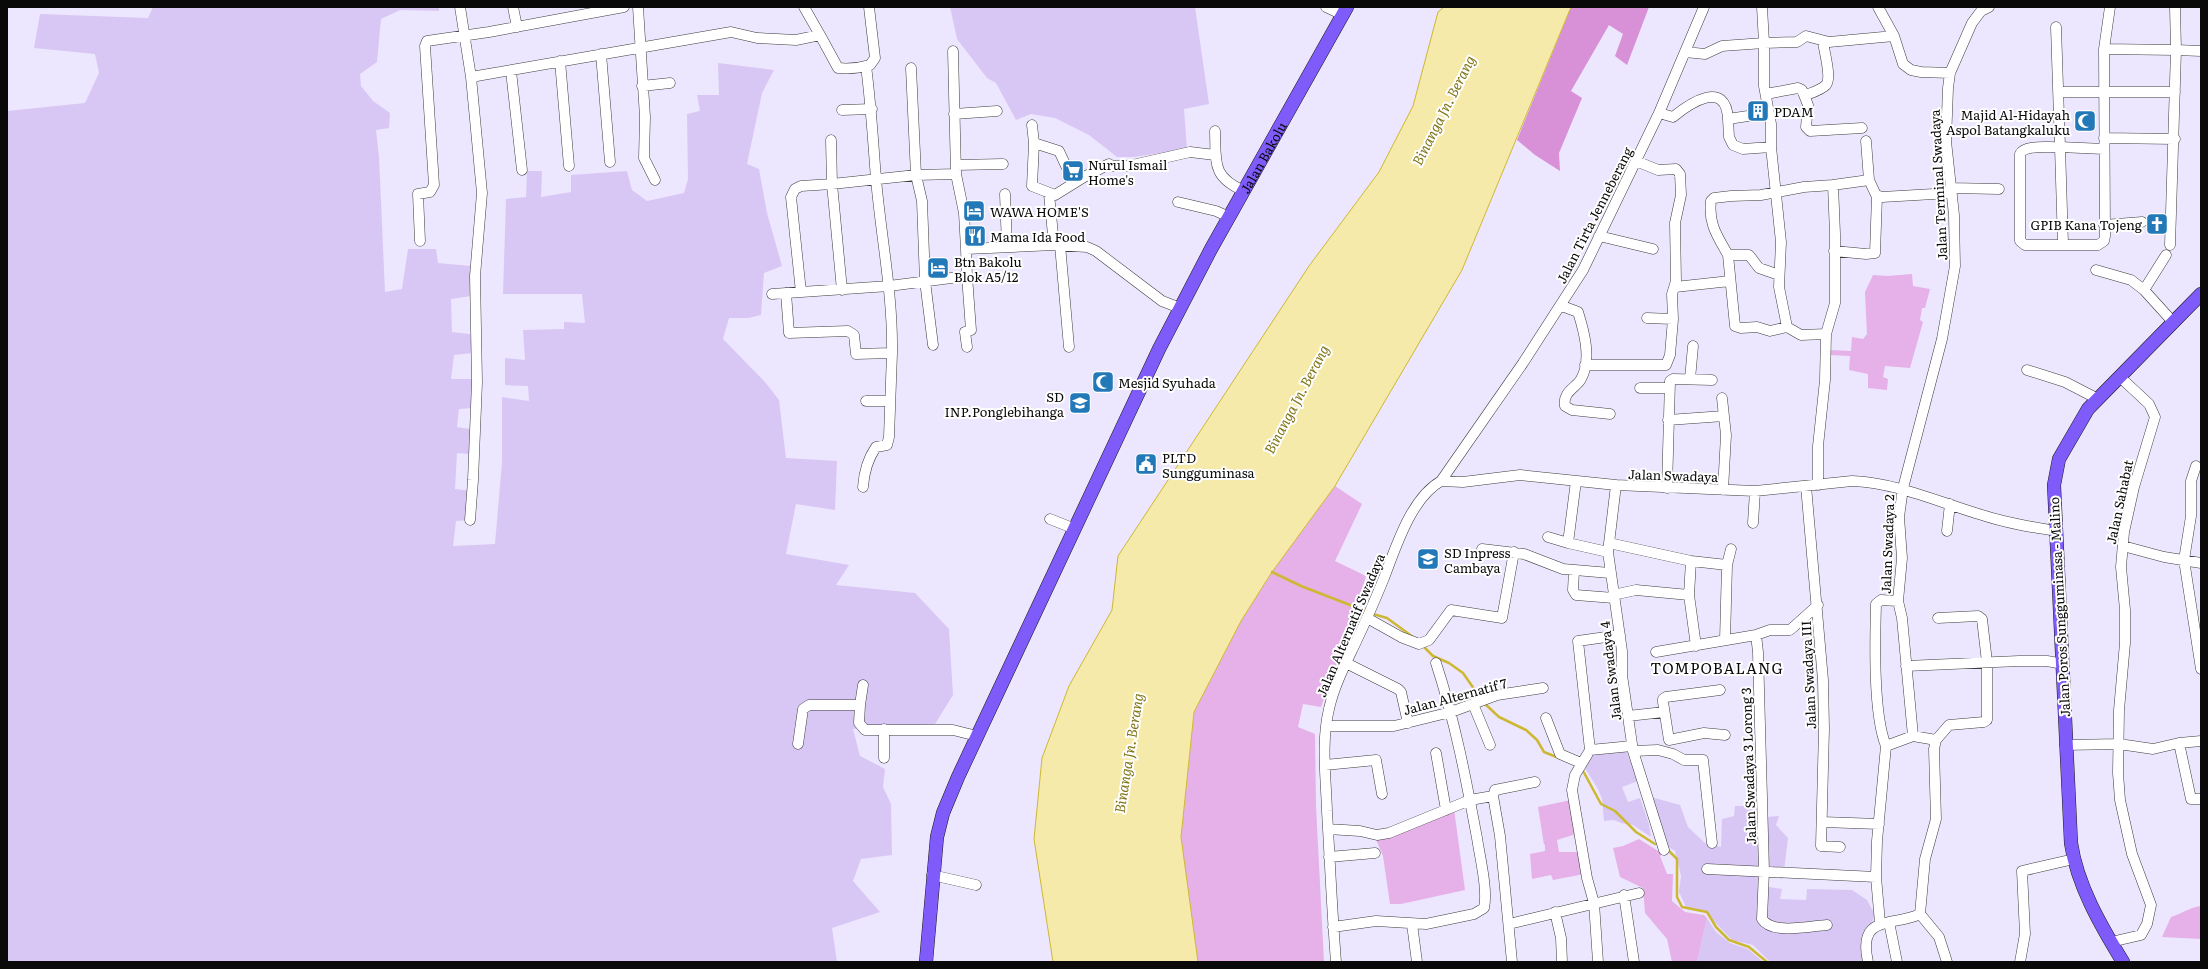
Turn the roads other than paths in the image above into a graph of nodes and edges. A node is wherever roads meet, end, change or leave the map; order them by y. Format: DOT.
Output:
graph roads {
  1 [pos="460,7"];
  2 [pos="513,7"];
  3 [pos="624,7"];
  4 [pos="638,7"];
  5 [pos="804,7"];
  6 [pos="869,7"];
  7 [pos="1704,7"];
  8 [pos="1762,7"];
  9 [pos="1878,7"];
  10 [pos="1988,7"];
  11 [pos="2110,7"];
  12 [pos="2175,7"];
  13 [pos="597,9"];
  14 [pos="1338,11"];
  15 [pos="517,27"];
  16 [pos="2056,27"];
  17 [pos="820,35"];
  18 [pos="465,36"];
  19 [pos="1894,36"];
  20 [pos="1823,42"];
  21 [pos="1764,43"];
  22 [pos="641,46"];
  23 [pos="2104,49"];
  24 [pos="2176,50"];
  25 [pos="953,51"];
  26 [pos="2201,51"];
  27 [pos="1685,52"];
  28 [pos="602,54"];
  29 [pos="560,61"];
  30 [pos="866,66"];
  31 [pos="911,68"];
  32 [pos="511,71"];
  33 [pos="1950,72"];
  34 [pos="471,77"];
  35 [pos="670,83"];
  36 [pos="642,86"];
  37 [pos="2058,92"];
  38 [pos="2175,92"];
  39 [pos="2103,93"];
  40 [pos="1766,94"];
  41 [pos="1806,95"];
  42 [pos="872,109"];
  43 [pos="842,110"];
  44 [pos="997,112"];
  45 [pos="1659,113"];
  46 [pos="954,114"];
  47 [pos="1748,116"];
  48 [pos="1728,119"];
  49 [pos="1032,126"];
  50 [pos="1862,128"];
  51 [pos="1215,131"];
  52 [pos="2104,138"];
  53 [pos="2175,139"];
  54 [pos="831,140"];
  55 [pos="1866,141"];
  56 [pos="1034,143"];
  57 [pos="1771,147"];
  58 [pos="2060,147"];
  59 [pos="2104,149"];
  60 [pos="1215,155"];
  61 [pos="1636,161"];
  62 [pos="610,162"];
  63 [pos="1003,164"];
  64 [pos="569,166"];
  65 [pos="956,169"];
  66 [pos="522,170"];
  67 [pos="916,175"];
  68 [pos="876,179"];
  69 [pos="655,180"];
  70 [pos="1869,180"];
  71 [pos="1074,183"];
  72 [pos="832,184"];
  73 [pos="1833,185"];
  74 [pos="1999,189"];
  75 [pos="1950,190"];
  76 [pos="1244,191"];
  77 [pos="1777,192"];
  78 [pos="1005,194"];
  79 [pos="1049,194"];
  80 [pos="1877,196"];
  81 [pos="1178,202"];
  82 [pos="1229,217"];
  83 [pos="2142,222"];
  84 [pos="2104,224"];
  85 [pos="1599,236"];
  86 [pos="420,241"];
  87 [pos="2063,244"];
  88 [pos="1057,245"];
  89 [pos="2170,245"];
  90 [pos="1007,246"];
  91 [pos="966,249"];
  92 [pos="1653,249"];
  93 [pos="1834,251"];
  94 [pos="1728,255"];
  95 [pos="2166,256"];
  96 [pos="2096,270"];
  97 [pos="1779,275"];
  98 [pos="967,276"];
  99 [pos="925,281"];
  100 [pos="1730,281"];
  101 [pos="889,286"];
  102 [pos="1675,287"];
  103 [pos="842,290"];
  104 [pos="2144,290"];
  105 [pos="801,292"];
  106 [pos="786,293"];
  107 [pos="772,294"];
  108 [pos="2201,294"];
  109 [pos="1562,306"];
  110 [pos="1180,308"];
  111 [pos="1647,318"];
  112 [pos="1673,319"];
  113 [pos="2173,322"];
  114 [pos="1787,327"];
  115 [pos="1826,334"];
  116 [pos="933,345"];
  117 [pos="1693,346"];
  118 [pos="967,347"];
  119 [pos="1069,347"];
  120 [pos="892,353"];
  121 [pos="1585,365"];
  122 [pos="2027,370"];
  123 [pos="2120,377"];
  124 [pos="1690,379"];
  125 [pos="1712,380"];
  126 [pos="1640,388"];
  127 [pos="1668,388"];
  128 [pos="1722,398"];
  129 [pos="2098,399"];
  130 [pos="866,401"];
  131 [pos="890,401"];
  132 [pos="1610,414"];
  133 [pos="1724,416"];
  134 [pos="1668,420"];
  135 [pos="2196,466"];
  136 [pos="1441,481"];
  137 [pos="1576,481"];
  138 [pos="1616,485"];
  139 [pos="1818,485"];
  140 [pos="1806,486"];
  141 [pos="863,487"];
  142 [pos="1667,488"];
  143 [pos="1903,488"];
  144 [pos="1723,490"];
  145 [pos="1755,491"];
  146 [pos="1950,504"];
  147 [pos="1050,518"];
  148 [pos="470,520"];
  149 [pos="1753,523"];
  150 [pos="1071,528"];
  151 [pos="1947,531"];
  152 [pos="2056,531"];
  153 [pos="1548,537"];
  154 [pos="1568,543"];
  155 [pos="2123,546"];
  156 [pos="1609,547"];
  157 [pos="1482,549"];
  158 [pos="1731,549"];
  159 [pos="1514,552"];
  160 [pos="2184,560"];
  161 [pos="1691,561"];
  162 [pos="2201,563"];
  163 [pos="1727,564"];
  164 [pos="1574,571"];
  165 [pos="1610,573"];
  166 [pos="1689,595"];
  167 [pos="1613,596"];
  168 [pos="1898,600"];
  169 [pos="1818,605"];
  170 [pos="1367,618"];
  171 [pos="1938,618"];
  172 [pos="1620,635"];
  173 [pos="1756,635"];
  174 [pos="1725,640"];
  175 [pos="1696,646"];
  176 [pos="1656,652"];
  177 [pos="1987,662"];
  178 [pos="1346,663"];
  179 [pos="1436,663"];
  180 [pos="2063,664"];
  181 [pos="1906,666"];
  182 [pos="2201,669"];
  183 [pos="863,685"];
  184 [pos="1543,688"];
  185 [pos="1720,690"];
  186 [pos="1473,704"];
  187 [pos="860,705"];
  188 [pos="1451,712"];
  189 [pos="1664,712"];
  190 [pos="1628,716"];
  191 [pos="1546,718"];
  192 [pos="1408,723"];
  193 [pos="1326,726"];
  194 [pos="884,729"];
  195 [pos="1725,734"];
  196 [pos="975,736"];
  197 [pos="1913,736"];
  198 [pos="1936,740"];
  199 [pos="2201,741"];
  200 [pos="2179,743"];
  201 [pos="798,744"];
  202 [pos="2119,744"];
  203 [pos="1490,745"];
  204 [pos="2065,745"];
  205 [pos="1886,746"];
  206 [pos="1633,749"];
  207 [pos="1590,750"];
  208 [pos="1436,753"];
  209 [pos="884,758"];
  210 [pos="1582,763"];
  211 [pos="1325,765"];
  212 [pos="1535,782"];
  213 [pos="1382,794"];
  214 [pos="1493,796"];
  215 [pos="2196,799"];
  216 [pos="1470,800"];
  217 [pos="1446,810"];
  218 [pos="1822,822"];
  219 [pos="1879,824"];
  220 [pos="1328,829"];
  221 [pos="1712,843"];
  222 [pos="1840,847"];
  223 [pos="1664,850"];
  224 [pos="1375,853"];
  225 [pos="1329,857"];
  226 [pos="2074,859"];
  227 [pos="1707,869"];
  228 [pos="1764,871"];
  229 [pos="932,875"];
  230 [pos="1876,877"];
  231 [pos="976,885"];
  232 [pos="1638,893"];
  233 [pos="1624,895"];
  234 [pos="1594,902"];
  235 [pos="1555,912"];
  236 [pos="1920,914"];
  237 [pos="1884,922"];
  238 [pos="1412,924"];
  239 [pos="1509,924"];
  240 [pos="1827,925"];
  241 [pos="1333,927"];
  242 [pos="2111,942"];
  243 [pos="926,962"];
  244 [pos="1336,962"];
  245 [pos="1417,962"];
  246 [pos="1512,962"];
  247 [pos="1562,962"];
  248 [pos="1598,962"];
  249 [pos="1634,962"];
  250 [pos="1868,962"];
  251 [pos="1897,962"];
  252 [pos="1947,962"];
  253 [pos="2020,962"];
  254 [pos="2123,962"];
  1 -- 18 [label="street"];
  2 -- 15 [label="street"];
  3 -- 13 [label="street"];
  4 -- 22 [label="street"];
  5 -- 17 [label="street"];
  6 -- 30 [label="street"];
  7 -- 27 [label="street, Jalan Tirta Jenneberang"];
  8 -- 21 [label="street"];
  9 -- 19 [label="street"];
  10 -- 33 [label="street, Jalan Terminal Swadaya"];
  11 -- 23 [label="street"];
  12 -- 24 [label="street"];
  13 -- 15 [label="street"];
  14 -- 76 [label="main road, Jalan Bakolu"];
  15 -- 18 [label="street"];
  16 -- 37 [label="street"];
  17 -- 22 [label="street"];
  17 -- 30 [label="street"];
  18 -- 34 [label="street"];
  18 -- 86 [label="street"];
  19 -- 20 [label="street"];
  19 -- 33 [label="street"];
  20 -- 21 [label="street"];
  20 -- 41 [label="street"];
  21 -- 27 [label="street"];
  21 -- 40 [label="street"];
  22 -- 28 [label="street"];
  22 -- 36 [label="street"];
  23 -- 24 [label="street"];
  23 -- 39 [label="street"];
  24 -- 26 [label="street"];
  24 -- 38 [label="street"];
  25 -- 46 [label="street"];
  27 -- 45 [label="street, Jalan Tirta Jenneberang"];
  28 -- 29 [label="street"];
  28 -- 62 [label="street"];
  29 -- 32 [label="street"];
  29 -- 64 [label="street"];
  30 -- 42 [label="street"];
  31 -- 67 [label="street"];
  32 -- 34 [label="street"];
  32 -- 66 [label="street"];
  33 -- 75 [label="street, Jalan Terminal Swadaya"];
  34 -- 148 [label="street"];
  35 -- 36 [label="street"];
  36 -- 69 [label="street"];
  37 -- 39 [label="street"];
  37 -- 58 [label="street"];
  38 -- 39 [label="street"];
  38 -- 53 [label="street"];
  39 -- 52 [label="street"];
  40 -- 41 [label="street"];
  40 -- 57 [label="street"];
  41 -- 50 [label="street"];
  42 -- 43 [label="street"];
  42 -- 68 [label="street"];
  44 -- 46 [label="street"];
  45 -- 48 [label="street"];
  45 -- 61 [label="street, Jalan Tirta Jenneberang"];
  46 -- 65 [label="street"];
  47 -- 48 [label="street"];
  48 -- 57 [label="street"];
  49 -- 56 [label="street"];
  51 -- 60 [label="street"];
  52 -- 53 [label="street"];
  52 -- 59 [label="street"];
  53 -- 89 [label="street"];
  54 -- 72 [label="street"];
  55 -- 70 [label="street"];
  56 -- 71 [label="street"];
  56 -- 79 [label="street"];
  57 -- 77 [label="street"];
  58 -- 59 [label="street"];
  58 -- 87 [label="street"];
  58 -- 87 [label="street"];
  59 -- 84 [label="street"];
  60 -- 71 [label="street"];
  60 -- 76 [label="street"];
  61 -- 85 [label="street, Jalan Tirta Jenneberang"];
  61 -- 102 [label="street"];
  63 -- 65 [label="street"];
  65 -- 67 [label="street"];
  65 -- 91 [label="street"];
  67 -- 68 [label="street"];
  67 -- 99 [label="street"];
  68 -- 72 [label="street"];
  68 -- 101 [label="street"];
  70 -- 73 [label="street"];
  70 -- 80 [label="street"];
  71 -- 79 [label="street"];
  72 -- 103 [label="street"];
  72 -- 105 [label="street"];
  73 -- 77 [label="street"];
  73 -- 93 [label="street"];
  74 -- 75 [label="street"];
  75 -- 80 [label="street"];
  75 -- 143 [label="street, Jalan Terminal Swadaya"];
  76 -- 82 [label="main road, Jalan Bakolu"];
  77 -- 94 [label="street"];
  77 -- 97 [label="street"];
  78 -- 90 [label="street"];
  79 -- 88 [label="street"];
  80 -- 93 [label="street"];
  81 -- 82 [label="street"];
  82 -- 110 [label="main road, Jalan Bakolu"];
  83 -- 84 [label="street"];
  84 -- 87 [label="street"];
  85 -- 92 [label="street"];
  85 -- 109 [label="street, Jalan Tirta Jenneberang"];
  88 -- 90 [label="street"];
  88 -- 110 [label="street"];
  88 -- 119 [label="street"];
  90 -- 91 [label="street"];
  91 -- 98 [label="street"];
  93 -- 115 [label="street"];
  94 -- 97 [label="street"];
  94 -- 100 [label="street"];
  95 -- 104 [label="street"];
  96 -- 104 [label="street"];
  97 -- 114 [label="street"];
  98 -- 99 [label="street"];
  98 -- 118 [label="street"];
  99 -- 101 [label="street"];
  99 -- 116 [label="street"];
  100 -- 102 [label="street"];
  100 -- 114 [label="street"];
  101 -- 103 [label="street"];
  101 -- 120 [label="street"];
  102 -- 112 [label="street"];
  103 -- 105 [label="street"];
  104 -- 113 [label="street"];
  105 -- 106 [label="street"];
  106 -- 107 [label="street"];
  106 -- 120 [label="street"];
  108 -- 113 [label="main road, Jalan Poros Sungguminasa - Malino"];
  109 -- 121 [label="street"];
  109 -- 136 [label="street, Jalan Tirta Jenneberang"];
  110 -- 150 [label="main road, Jalan Bakolu"];
  111 -- 112 [label="street"];
  112 -- 121 [label="street"];
  113 -- 123 [label="main road, Jalan Poros Sungguminasa - Malino"];
  114 -- 115 [label="street"];
  115 -- 139 [label="street"];
  117 -- 124 [label="street"];
  120 -- 131 [label="street"];
  121 -- 132 [label="street"];
  122 -- 129 [label="street"];
  123 -- 129 [label="main road, Jalan Poros Sungguminasa - Malino"];
  123 -- 155 [label="street, Jalan Sahabat"];
  124 -- 125 [label="street"];
  124 -- 127 [label="street"];
  126 -- 127 [label="street"];
  127 -- 134 [label="street"];
  128 -- 133 [label="street"];
  129 -- 152 [label="main road, Jalan Poros Sungguminasa - Malino"];
  130 -- 131 [label="street"];
  131 -- 141 [label="street"];
  133 -- 134 [label="street"];
  133 -- 144 [label="street"];
  134 -- 142 [label="street"];
  135 -- 160 [label="street"];
  136 -- 137 [label="street, Jalan Swadaya"];
  136 -- 170 [label="street, Jalan Alternatif Swadaya"];
  137 -- 138 [label="street, Jalan Swadaya"];
  137 -- 154 [label="street"];
  138 -- 142 [label="street, Jalan Swadaya"];
  138 -- 156 [label="street, Jalan Swadaya 4"];
  139 -- 140 [label="street, Jalan Swadaya"];
  139 -- 143 [label="street, Jalan Swadaya"];
  140 -- 145 [label="street, Jalan Swadaya"];
  140 -- 169 [label="street, Jalan Swadaya III"];
  142 -- 144 [label="street, Jalan Swadaya"];
  143 -- 146 [label="street, Jalan Swadaya"];
  143 -- 168 [label="street, Jalan Swadaya 2"];
  144 -- 145 [label="street, Jalan Swadaya"];
  145 -- 149 [label="street"];
  146 -- 151 [label="street"];
  146 -- 152 [label="street, Jalan Swadaya"];
  147 -- 150 [label="street"];
  150 -- 196 [label="main road, Jalan Bakolu"];
  152 -- 180 [label="main road, Jalan Poros Sungguminasa - Malino"];
  153 -- 154 [label="street"];
  154 -- 156 [label="street"];
  155 -- 160 [label="street"];
  155 -- 202 [label="street, Jalan Sahabat"];
  156 -- 161 [label="street"];
  156 -- 165 [label="street, Jalan Swadaya 4"];
  157 -- 159 [label="street"];
  158 -- 163 [label="street"];
  159 -- 164 [label="street"];
  159 -- 170 [label="street"];
  160 -- 162 [label="street"];
  160 -- 182 [label="street"];
  161 -- 163 [label="street"];
  161 -- 166 [label="street"];
  163 -- 174 [label="street"];
  164 -- 165 [label="street"];
  164 -- 167 [label="street"];
  165 -- 167 [label="street, Jalan Swadaya 4"];
  166 -- 167 [label="street"];
  166 -- 175 [label="street"];
  167 -- 172 [label="street, Jalan Swadaya 4"];
  168 -- 181 [label="street, Jalan Swadaya 2"];
  168 -- 205 [label="street"];
  169 -- 173 [label="street"];
  169 -- 218 [label="street, Jalan Swadaya III"];
  170 -- 178 [label="street, Jalan Alternatif Swadaya"];
  171 -- 177 [label="street"];
  172 -- 190 [label="street, Jalan Swadaya 4"];
  172 -- 207 [label="street"];
  173 -- 174 [label="street"];
  173 -- 228 [label="street, Jalan Swadaya 3 Lorong 3"];
  174 -- 175 [label="street"];
  175 -- 176 [label="street"];
  177 -- 180 [label="street"];
  177 -- 181 [label="street"];
  177 -- 198 [label="street"];
  178 -- 192 [label="street"];
  178 -- 193 [label="street, Jalan Alternatif Swadaya"];
  179 -- 188 [label="street"];
  180 -- 204 [label="main road, Jalan Poros Sungguminasa - Malino"];
  181 -- 197 [label="street, Jalan Swadaya 2"];
  183 -- 187 [label="street"];
  184 -- 186 [label="street, Jalan Alternatif 7"];
  185 -- 189 [label="street"];
  186 -- 188 [label="street, Jalan Alternatif 7"];
  186 -- 203 [label="street"];
  187 -- 194 [label="street"];
  187 -- 201 [label="street"];
  188 -- 192 [label="street, Jalan Alternatif 7"];
  188 -- 216 [label="street"];
  189 -- 190 [label="street"];
  189 -- 195 [label="street"];
  190 -- 206 [label="street, Jalan Swadaya 4"];
  191 -- 210 [label="street"];
  192 -- 193 [label="street, Jalan Alternatif 7"];
  193 -- 211 [label="street, Jalan Alternatif Swadaya"];
  194 -- 196 [label="street"];
  194 -- 209 [label="street"];
  196 -- 229 [label="main road, Jalan Bakolu"];
  197 -- 198 [label="street"];
  197 -- 205 [label="street"];
  198 -- 236 [label="street"];
  199 -- 200 [label="street"];
  200 -- 202 [label="street"];
  200 -- 215 [label="street"];
  202 -- 204 [label="street"];
  202 -- 242 [label="street, Jalan Sahabat"];
  204 -- 226 [label="main road, Jalan Poros Sungguminasa - Malino"];
  205 -- 219 [label="street"];
  206 -- 207 [label="street"];
  206 -- 221 [label="street"];
  206 -- 223 [label="street, Jalan Swadaya 4"];
  207 -- 210 [label="street"];
  208 -- 217 [label="street"];
  210 -- 234 [label="street"];
  211 -- 213 [label="street"];
  211 -- 220 [label="street, Jalan Alternatif Swadaya"];
  212 -- 214 [label="street"];
  214 -- 216 [label="street"];
  214 -- 239 [label="street"];
  216 -- 217 [label="street"];
  216 -- 238 [label="street"];
  217 -- 220 [label="street"];
  218 -- 219 [label="street"];
  218 -- 222 [label="street, Jalan Swadaya III"];
  219 -- 230 [label="street"];
  220 -- 225 [label="street, Jalan Alternatif Swadaya"];
  224 -- 225 [label="street"];
  225 -- 241 [label="street, Jalan Alternatif Swadaya"];
  226 -- 242 [label="main road, Jalan Poros Sungguminasa - Malino"];
  226 -- 253 [label="street"];
  227 -- 228 [label="street"];
  228 -- 230 [label="street"];
  228 -- 240 [label="street, Jalan Swadaya 3 Lorong 3"];
  229 -- 231 [label="street"];
  229 -- 243 [label="main road, Jalan Bakolu"];
  230 -- 237 [label="street"];
  232 -- 233 [label="street"];
  233 -- 234 [label="street"];
  233 -- 249 [label="street"];
  234 -- 235 [label="street"];
  234 -- 248 [label="street"];
  235 -- 239 [label="street"];
  235 -- 247 [label="street"];
  236 -- 237 [label="street"];
  236 -- 252 [label="street"];
  237 -- 250 [label="street"];
  237 -- 251 [label="street"];
  238 -- 241 [label="street"];
  238 -- 245 [label="street"];
  239 -- 246 [label="street"];
  241 -- 244 [label="street, Jalan Alternatif Swadaya"];
  242 -- 254 [label="main road, Jalan Poros Sungguminasa - Malino"];
}
